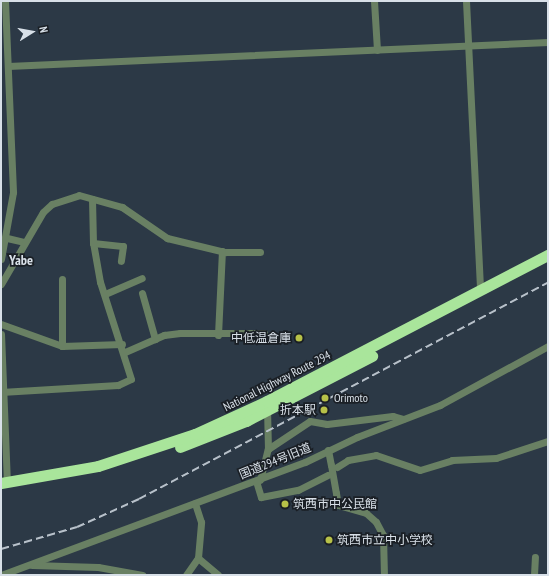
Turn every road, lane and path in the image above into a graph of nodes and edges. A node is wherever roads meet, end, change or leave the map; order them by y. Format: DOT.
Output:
graph roads {
  1 [pos="5,1"];
  2 [pos="374,1"];
  3 [pos="466,1"];
  4 [pos="548,42"];
  5 [pos="468,46"];
  6 [pos="376,50"];
  7 [pos="8,66"];
  8 [pos="92,199"];
  9 [pos="8,238"];
  10 [pos="24,242"];
  11 [pos="93,244"];
  12 [pos="222,251"];
  13 [pos="260,252"];
  14 [pos="548,255"];
  15 [pos="1,258"];
  16 [pos="121,261"];
  17 [pos="548,264"];
  18 [pos="142,278"];
  19 [pos="62,279"];
  20 [pos="1,284"];
  21 [pos="480,291"];
  22 [pos="142,293"];
  23 [pos="105,294"];
  24 [pos="1,324"];
  25 [pos="264,333"];
  26 [pos="1,334"];
  27 [pos="218,335"];
  28 [pos="155,339"];
  29 [pos="122,344"];
  30 [pos="62,346"];
  31 [pos="548,346"];
  32 [pos="125,352"];
  33 [pos="2,391"];
  34 [pos="267,406"];
  35 [pos="403,419"];
  36 [pos="548,441"];
  37 [pos="268,449"];
  38 [pos="328,450"];
  39 [pos="334,466"];
  40 [pos="327,475"];
  41 [pos="258,480"];
  42 [pos="3,486"];
  43 [pos="195,503"];
  44 [pos="535,557"];
  45 [pos="198,558"];
  46 [pos="28,565"];
  47 [pos="1,575"];
  48 [pos="142,575"];
  49 [pos="186,575"];
  50 [pos="218,575"];
  51 [pos="384,575"];
  52 [pos="534,575"];
  1 -- 7 [label="street"];
  2 -- 6 [label="street"];
  3 -- 5 [label="street"];
  4 -- 5 [label="street"];
  5 -- 6 [label="street"];
  5 -- 21 [label="street"];
  6 -- 7 [label="street"];
  7 -- 9 [label="street"];
  8 -- 10 [label="street"];
  8 -- 11 [label="street"];
  8 -- 12 [label="street"];
  9 -- 10 [label="street"];
  9 -- 15 [label="street"];
  10 -- 20 [label="street"];
  11 -- 16 [label="street"];
  11 -- 23 [label="street"];
  12 -- 13 [label="street"];
  12 -- 27 [label="street"];
  14 -- 21 [label="highway, National Highway Route 294"];
  17 -- 34 [label="highway, National Highway Route 294"];
  18 -- 23 [label="street"];
  19 -- 30 [label="street"];
  21 -- 34 [label="highway, National Highway Route 294"];
  22 -- 28 [label="street"];
  23 -- 29 [label="street"];
  24 -- 30 [label="street"];
  25 -- 27 [label="street"];
  26 -- 33 [label="street"];
  27 -- 28 [label="street"];
  28 -- 32 [label="street"];
  29 -- 30 [label="street"];
  29 -- 32 [label="street"];
  31 -- 35 [label="street, 国道294号旧道"];
  32 -- 33 [label="street"];
  33 -- 42 [label="street"];
  34 -- 37 [label="street"];
  34 -- 42 [label="highway, National Highway Route 294"];
  35 -- 37 [label="street"];
  35 -- 38 [label="street, 国道294号旧道"];
  36 -- 39 [label="street"];
  37 -- 41 [label="street"];
  38 -- 39 [label="street"];
  38 -- 41 [label="street, 国道294号旧道"];
  39 -- 51 [label="street, bridge"];
  40 -- 41 [label="street"];
  41 -- 43 [label="street, 国道294号旧道"];
  43 -- 45 [label="street"];
  43 -- 46 [label="street, 国道294号旧道"];
  44 -- 52 [label="street"];
  45 -- 49 [label="street"];
  45 -- 50 [label="street"];
  46 -- 47 [label="street, 国道294号旧道"];
  46 -- 48 [label="street"];
}
